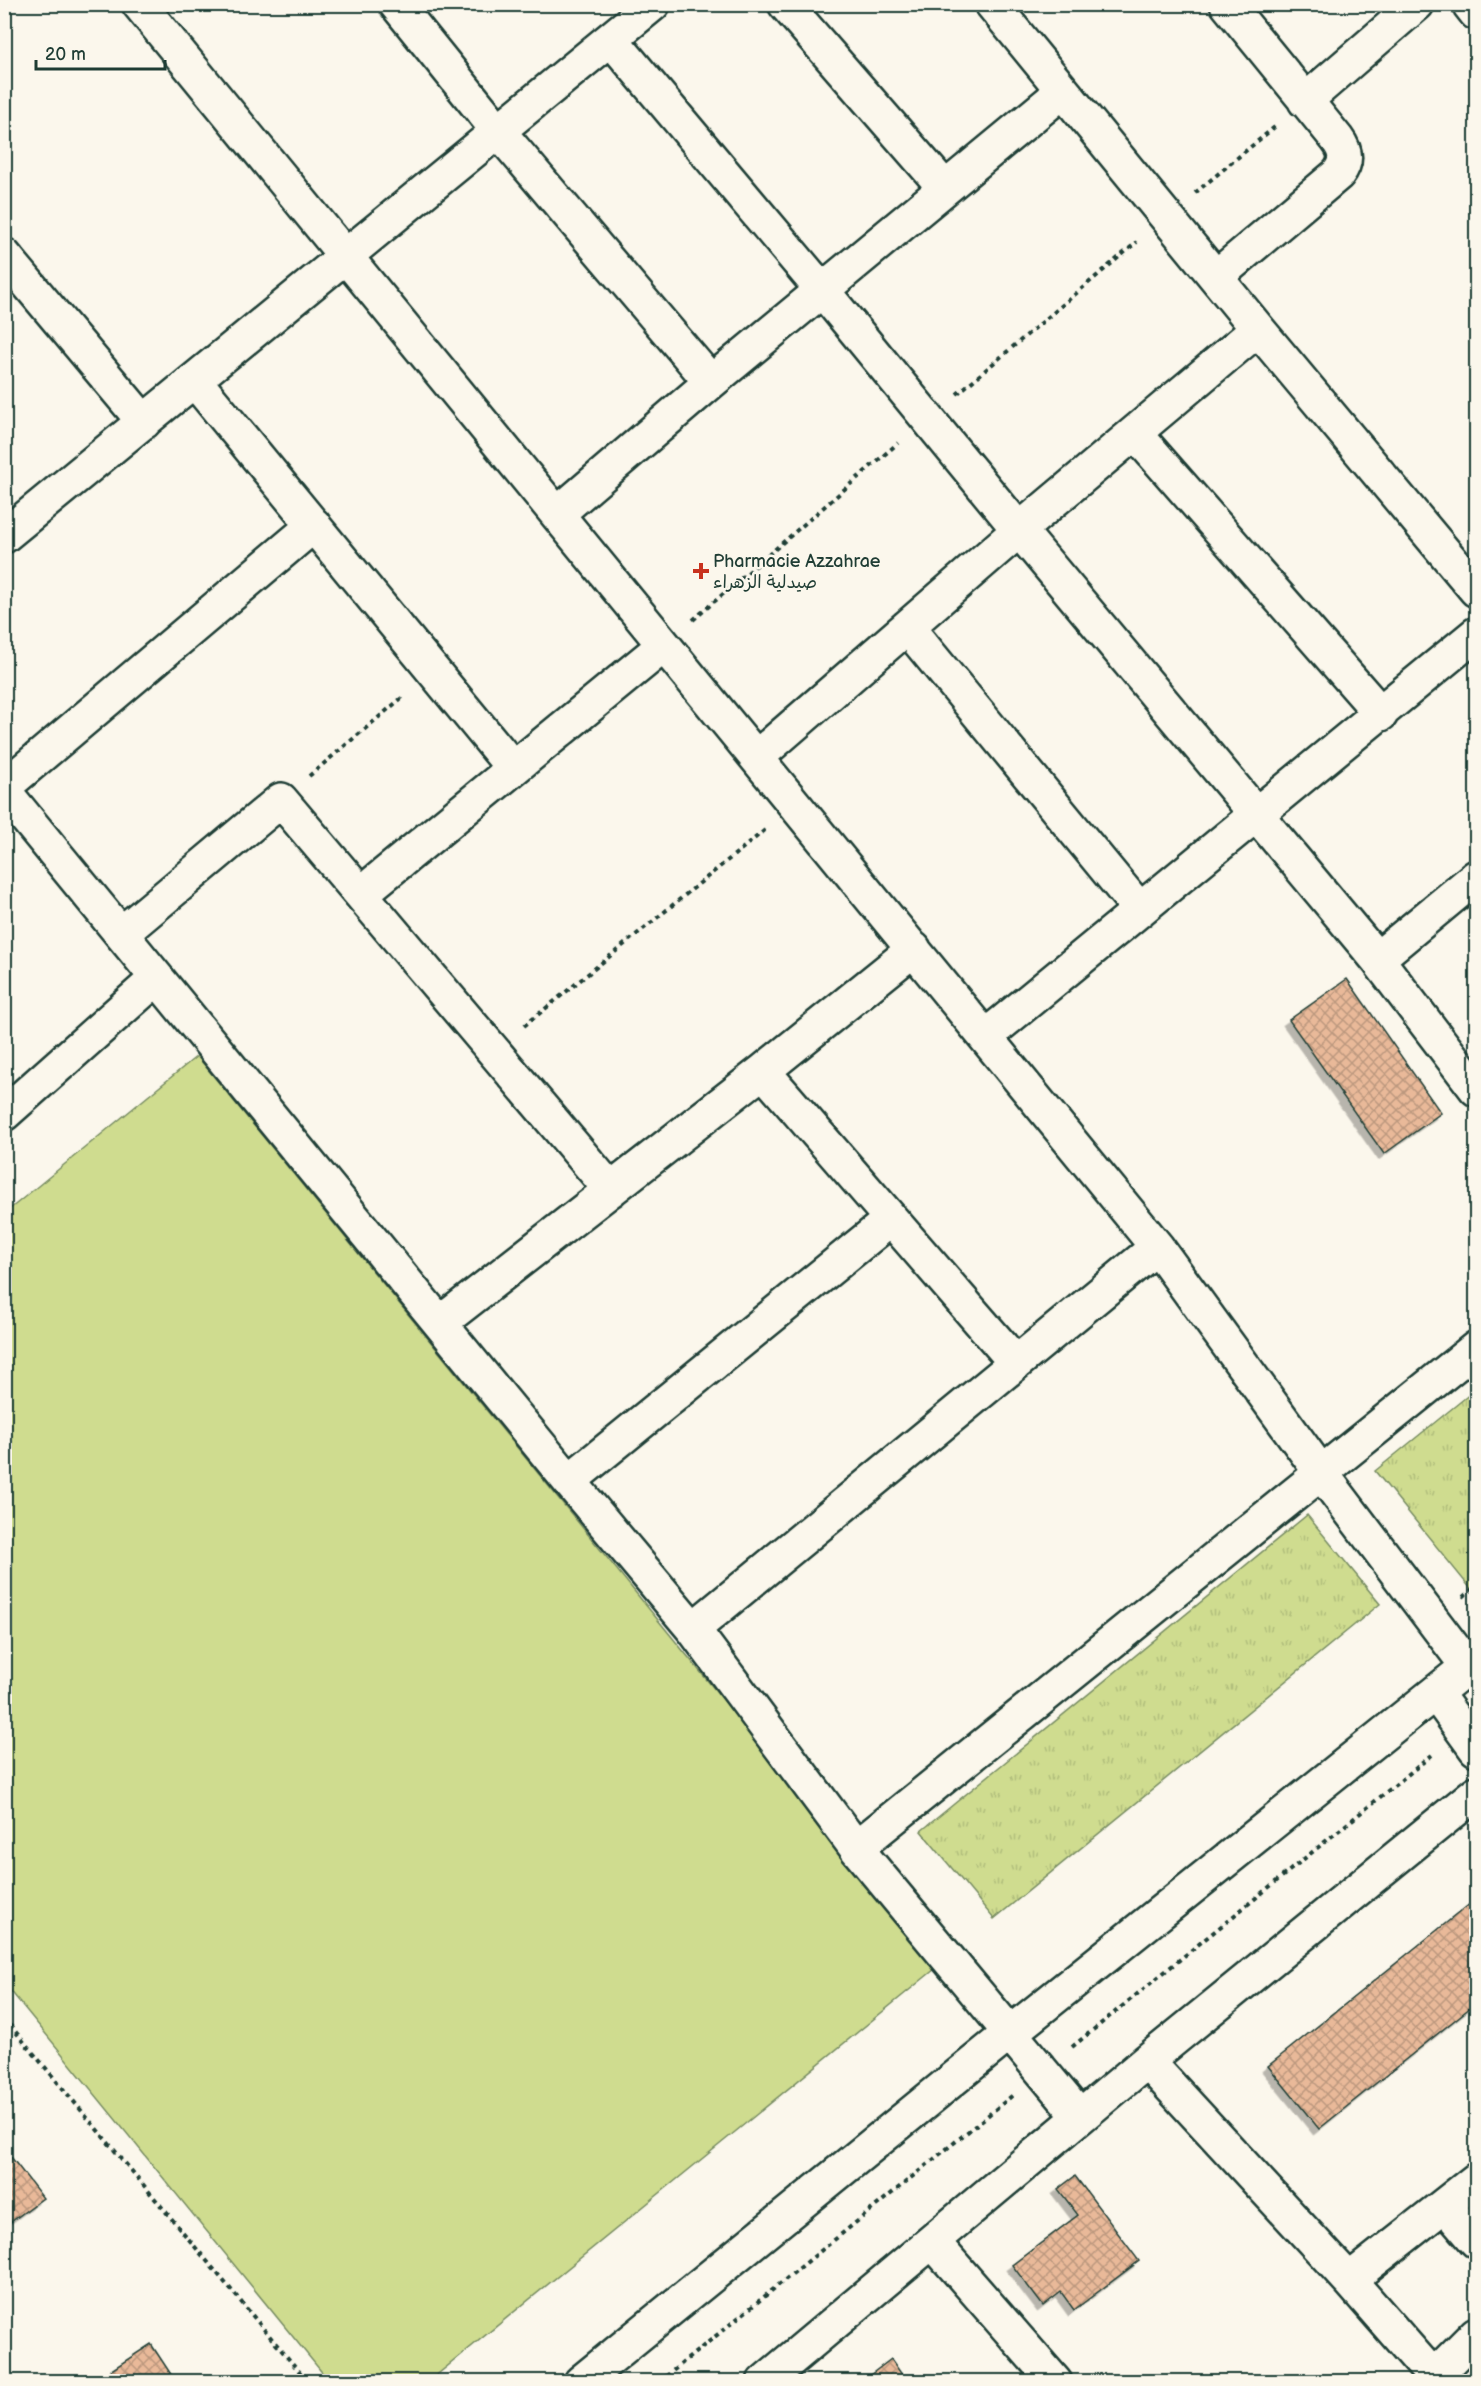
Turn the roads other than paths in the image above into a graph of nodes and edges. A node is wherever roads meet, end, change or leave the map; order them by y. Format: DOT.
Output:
graph roads {
  1 [pos="139,4"];
  2 [pos="396,4"];
  3 [pos="785,4"];
  4 [pos="992,4"];
  5 [pos="1227,4"];
  6 [pos="1417,4"];
  7 [pos="1469,4"];
  8 [pos="653,5"];
  9 [pos="1476,13"];
  10 [pos="611,39"];
  11 [pos="1063,91"];
  12 [pos="1305,101"];
  13 [pos="499,132"];
  14 [pos="945,188"];
  15 [pos="4,255"];
  16 [pos="346,256"];
  17 [pos="1216,277"];
  18 [pos="822,290"];
  19 [pos="1258,329"];
  20 [pos="195,381"];
  21 [pos="711,382"];
  22 [pos="144,422"];
  23 [pos="1135,433"];
  24 [pos="557,514"];
  25 [pos="314,525"];
  26 [pos="1019,530"];
  27 [pos="4,536"];
  28 [pos="1476,590"];
  29 [pos="907,627"];
  30 [pos="1476,634"];
  31 [pos="663,646"];
  32 [pos="1381,714"];
  33 [pos="757,757"];
  34 [pos="513,768"];
  35 [pos="4,789"];
  36 [pos="1257,815"];
  37 [pos="1476,877"];
  38 [pos="362,893"];
  39 [pos="1140,910"];
  40 [pos="121,934"];
  41 [pos="914,949"];
  42 [pos="1377,958"];
  43 [pos="157,978"];
  44 [pos="986,1037"];
  45 [pos="763,1071"];
  46 [pos="1476,1089"];
  47 [pos="4,1114"];
  48 [pos="611,1190"];
  49 [pos="890,1220"];
  50 [pos="1157,1247"];
  51 [pos="440,1323"];
  52 [pos="1476,1348"];
  53 [pos="1016,1363"];
  54 [pos="1322,1474"];
  55 [pos="569,1481"];
  56 [pos="693,1629"];
  57 [pos="1472,1664"];
  58 [pos="1436,1694"];
  59 [pos="1476,1749"];
  60 [pos="1476,1793"];
  61 [pos="856,1848"];
  62 [pos="1010,2033"];
  63 [pos="1147,2061"];
  64 [pos="1080,2117"];
  65 [pos="1476,2180"];
  66 [pos="1445,2205"];
  67 [pos="1476,2241"];
  68 [pos="933,2242"];
  69 [pos="1349,2280"];
  70 [pos="1476,2334"];
  71 [pos="1431,2379"];
  72 [pos="581,2382"];
  73 [pos="764,2382"];
  74 [pos="1055,2382"];
  1 -- 16 [label="street"];
  2 -- 13 [label="street"];
  3 -- 14 [label="street"];
  4 -- 11 [label="street"];
  5 -- 12 [label="street"];
  6 -- 12 [label="street"];
  7 -- 9 [label="street"];
  8 -- 10 [label="street"];
  10 -- 13 [label="street"];
  10 -- 18 [label="street"];
  11 -- 14 [label="street"];
  11 -- 17 [label="street"];
  12 -- 17 [label="street"];
  13 -- 16 [label="street"];
  13 -- 21 [label="street"];
  14 -- 18 [label="street"];
  15 -- 22 [label="street"];
  16 -- 20 [label="street"];
  16 -- 24 [label="street"];
  17 -- 19 [label="street"];
  18 -- 21 [label="street"];
  18 -- 26 [label="street"];
  19 -- 23 [label="street"];
  19 -- 28 [label="street"];
  20 -- 22 [label="street"];
  20 -- 25 [label="street"];
  21 -- 24 [label="street"];
  22 -- 27 [label="street"];
  23 -- 26 [label="street"];
  23 -- 32 [label="street"];
  24 -- 31 [label="street"];
  25 -- 34 [label="street"];
  25 -- 35 [label="street"];
  26 -- 29 [label="street"];
  26 -- 36 [label="street"];
  29 -- 33 [label="street"];
  29 -- 39 [label="street"];
  30 -- 32 [label="street"];
  31 -- 33 [label="street"];
  31 -- 34 [label="street"];
  32 -- 36 [label="street"];
  33 -- 41 [label="street"];
  34 -- 38 [label="street"];
  35 -- 40 [label="street"];
  36 -- 39 [label="street"];
  36 -- 42 [label="street"];
  37 -- 42 [label="street"];
  38 -- 40 [label="street"];
  38 -- 48 [label="street"];
  39 -- 44 [label="street"];
  40 -- 43 [label="street"];
  41 -- 44 [label="street"];
  41 -- 45 [label="street"];
  42 -- 46 [label="street"];
  43 -- 47 [label="street"];
  43 -- 51 [label="street"];
  44 -- 50 [label="street"];
  45 -- 48 [label="street"];
  45 -- 49 [label="street"];
  48 -- 51 [label="street"];
  49 -- 53 [label="street"];
  49 -- 55 [label="street"];
  50 -- 53 [label="street"];
  50 -- 54 [label="street"];
  51 -- 55 [label="street"];
  52 -- 54 [label="street"];
  53 -- 56 [label="street"];
  54 -- 57 [label="street"];
  54 -- 61 [label="street"];
  55 -- 56 [label="street"];
  56 -- 61 [label="street"];
  57 -- 58 [label="street"];
  58 -- 59 [label="street"];
  58 -- 62 [label="street"];
  60 -- 63 [label="street"];
  61 -- 62 [label="street"];
  62 -- 64 [label="street"];
  62 -- 72 [label="street"];
  63 -- 64 [label="street"];
  63 -- 69 [label="street"];
  64 -- 68 [label="street"];
  65 -- 66 [label="street"];
  66 -- 67 [label="street"];
  66 -- 69 [label="street"];
  68 -- 73 [label="street"];
  68 -- 74 [label="street"];
  69 -- 71 [label="street"];
  70 -- 71 [label="street"];
}
